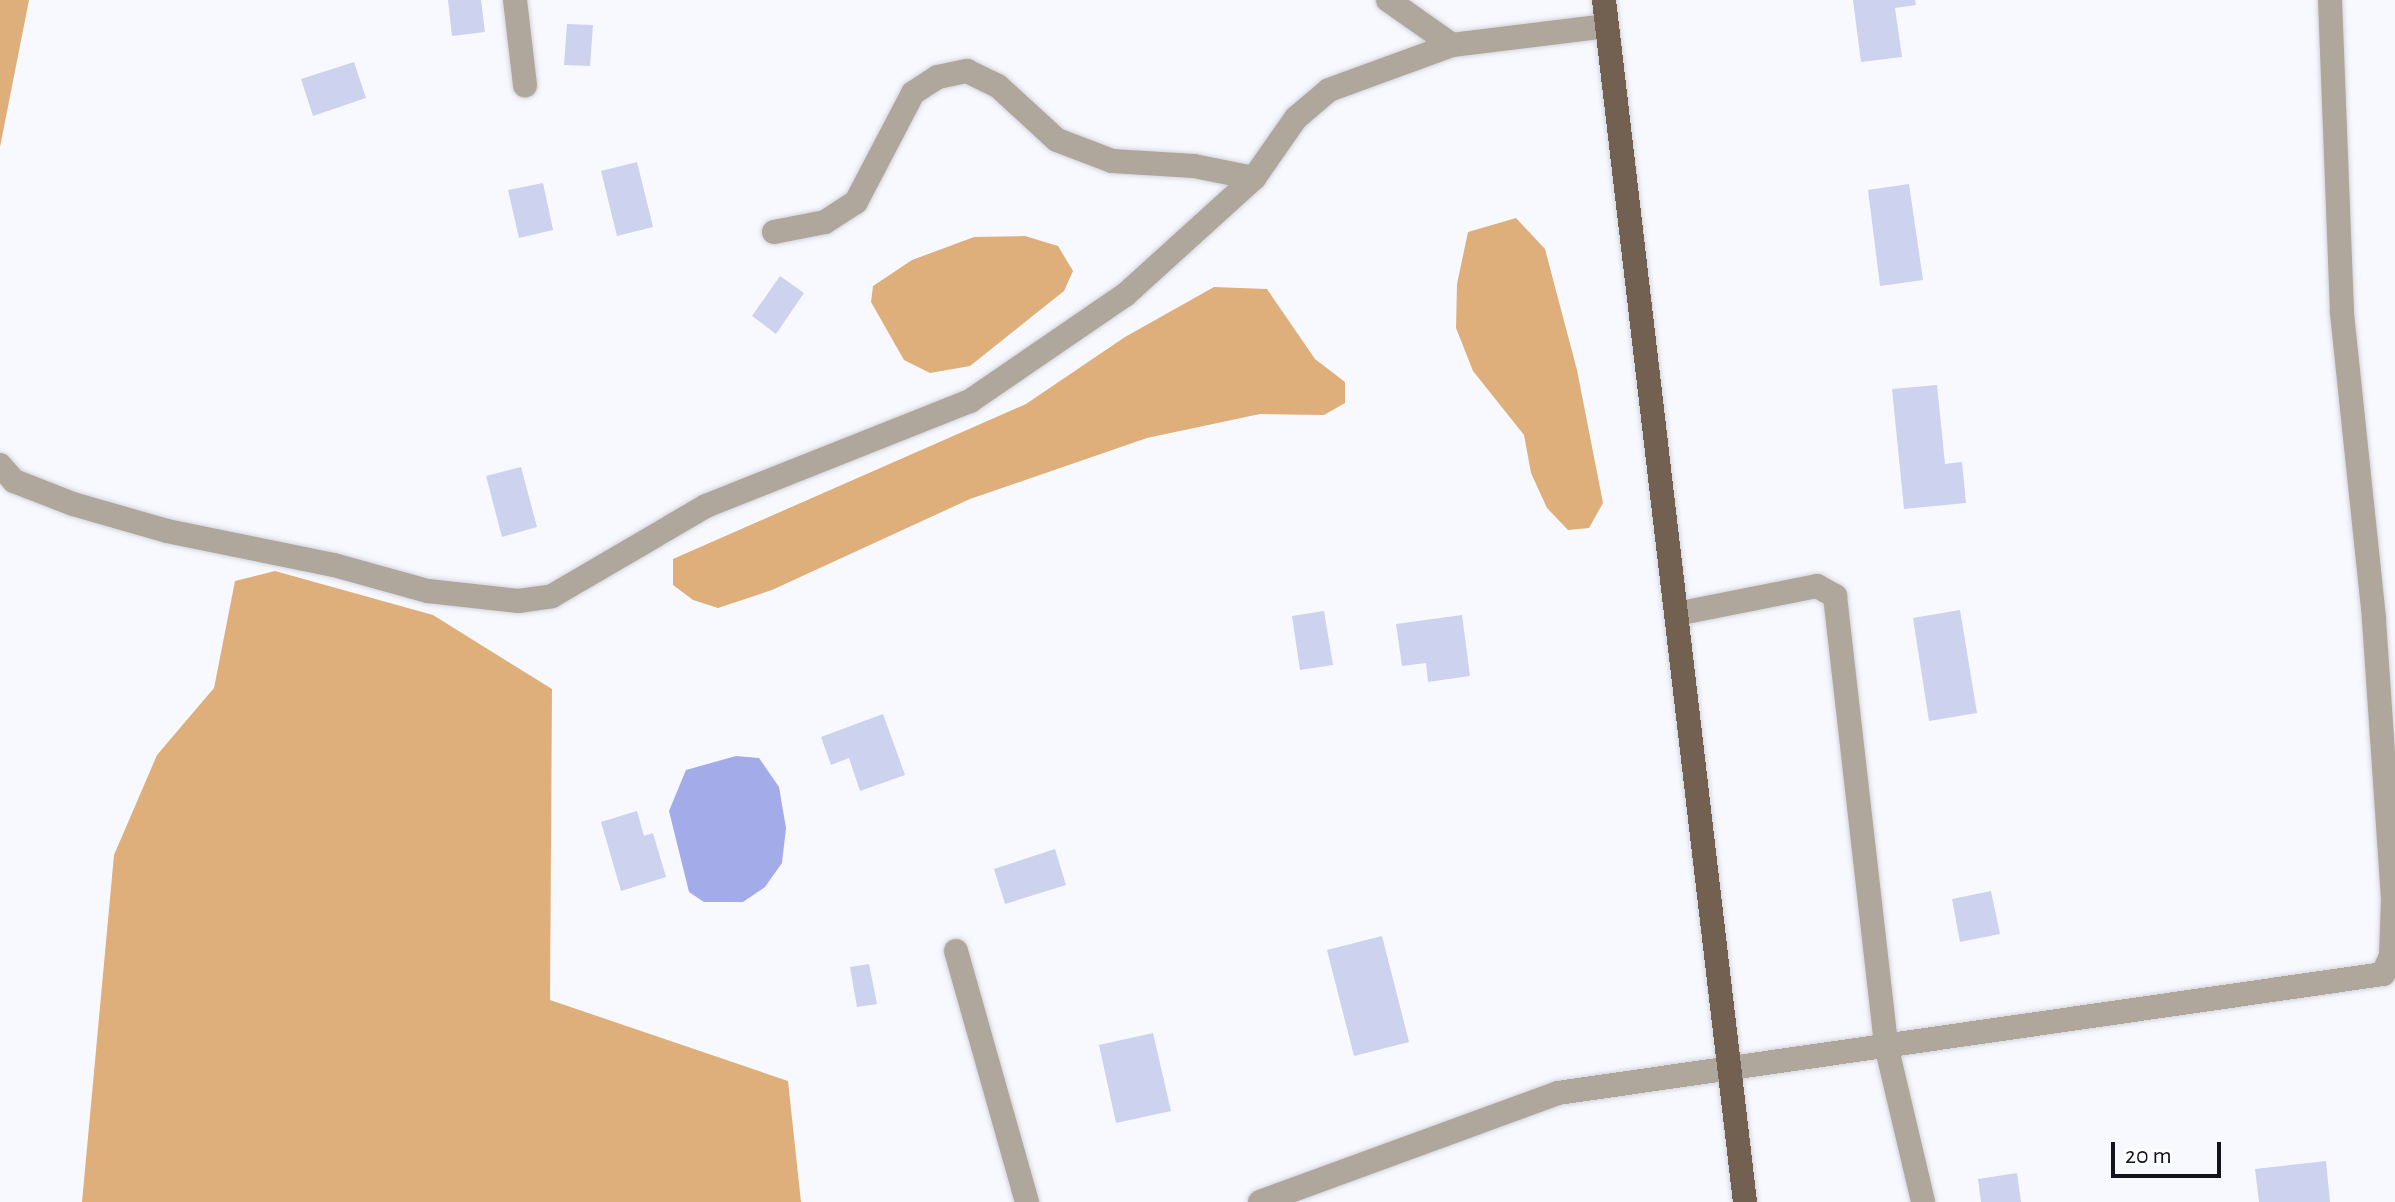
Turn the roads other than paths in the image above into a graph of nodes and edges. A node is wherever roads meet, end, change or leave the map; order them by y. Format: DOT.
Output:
graph roads {
  1 [pos="515,0"];
  2 [pos="1388,0"];
  3 [pos="1604,0"];
  4 [pos="2330,0"];
  5 [pos="1607,26"];
  6 [pos="1452,45"];
  7 [pos="525,85"];
  8 [pos="1254,178"];
  9 [pos="774,232"];
  10 [pos="0,465"];
  11 [pos="1676,614"];
  12 [pos="956,951"];
  13 [pos="1886,1045"];
  14 [pos="1729,1067"];
  15 [pos="1027,1202"];
  16 [pos="1260,1202"];
  17 [pos="1745,1202"];
  18 [pos="1923,1202"];
  1 -- 7 [label="street"];
  2 -- 6 [label="street"];
  3 -- 5 [label="main road"];
  4 -- 13 [label="street"];
  5 -- 6 [label="street"];
  5 -- 11 [label="main road"];
  6 -- 8 [label="street"];
  8 -- 9 [label="street"];
  8 -- 10 [label="street"];
  11 -- 13 [label="street"];
  11 -- 14 [label="main road"];
  12 -- 15 [label="street"];
  13 -- 14 [label="street"];
  13 -- 18 [label="street"];
  14 -- 16 [label="street"];
  14 -- 17 [label="main road"];
}
